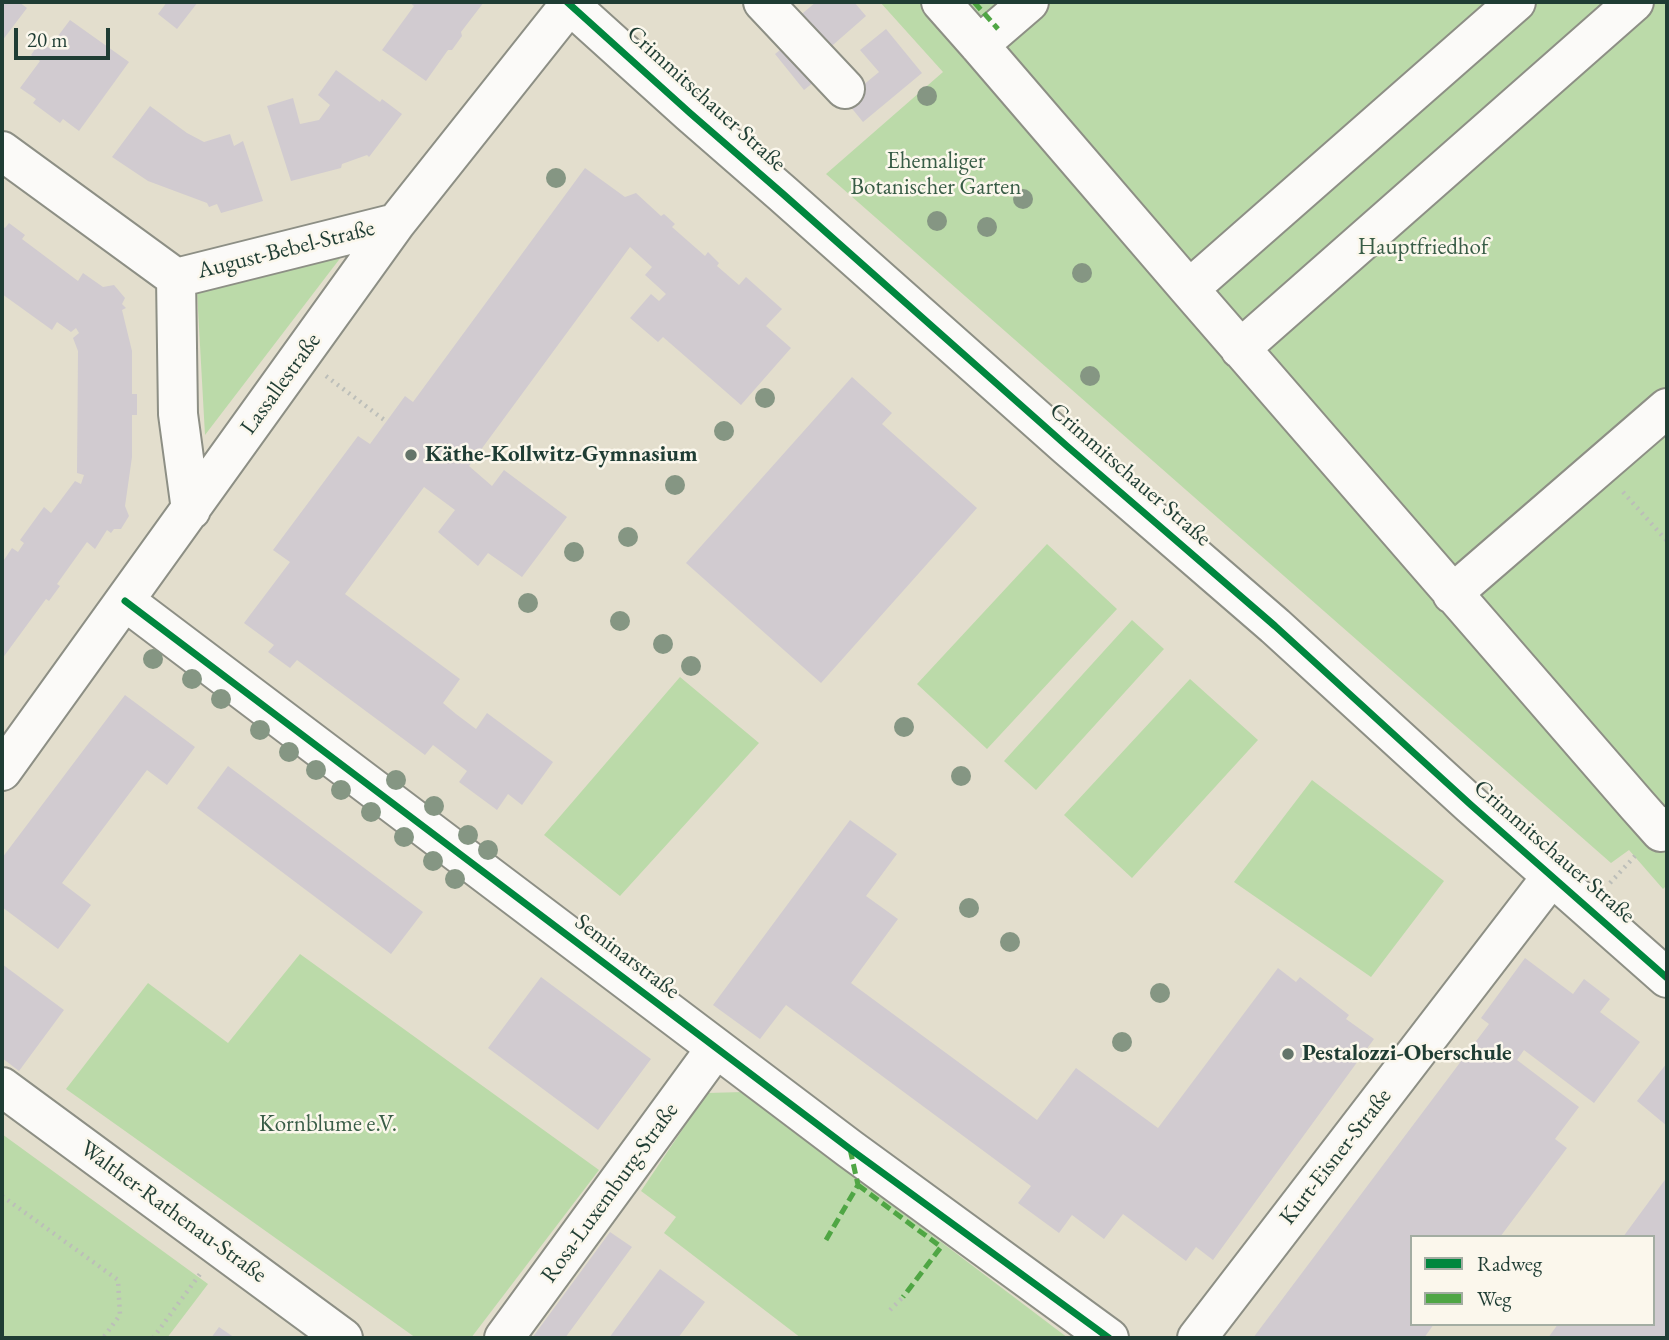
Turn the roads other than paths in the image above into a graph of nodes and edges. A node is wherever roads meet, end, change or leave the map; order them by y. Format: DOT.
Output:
graph roads {
  1 [pos="763,2"];
  2 [pos="941,2"];
  3 [pos="1029,2"];
  4 [pos="1516,2"];
  5 [pos="1633,2"];
  6 [pos="568,3"];
  7 [pos="979,45"];
  8 [pos="845,89"];
  9 [pos="2,151"];
  10 [pos="396,223"];
  11 [pos="176,278"];
  12 [pos="1189,289"];
  13 [pos="1240,349"];
  14 [pos="1667,408"];
  15 [pos="191,510"];
  16 [pos="1452,594"];
  17 [pos="125,601"];
  18 [pos="2,771"];
  19 [pos="1664,829"];
  20 [pos="1552,876"];
  21 [pos="1667,978"];
  22 [pos="716,1048"];
  23 [pos="2,1087"];
  24 [pos="343,1338"];
  25 [pos="504,1338"];
  26 [pos="1110,1338"];
  27 [pos="1197,1338"];
  1 -- 8 [label="street"];
  2 -- 7 [label="street"];
  3 -- 7 [label="street"];
  4 -- 12 [label="street"];
  5 -- 13 [label="street"];
  6 -- 10 [label="street, Lassallestraße"];
  6 -- 20 [label="street, Crimmitschauer Straße"];
  7 -- 12 [label="street"];
  9 -- 11 [label="street, August-Bebel-Straße"];
  10 -- 11 [label="street, August-Bebel-Straße"];
  10 -- 15 [label="street, Lassallestraße"];
  11 -- 15 [label="street, August-Bebel-Straße"];
  12 -- 13 [label="street"];
  13 -- 16 [label="street"];
  14 -- 16 [label="street"];
  15 -- 17 [label="street, Lassallestraße"];
  16 -- 19 [label="street"];
  17 -- 18 [label="street, Lassallestraße"];
  17 -- 22 [label="street, Seminarstraße"];
  20 -- 21 [label="street, Crimmitschauer Straße"];
  20 -- 27 [label="street, Kurt-Eisner-Straße"];
  22 -- 25 [label="street, Rosa-Luxemburg-Straße"];
  22 -- 26 [label="street, Seminarstraße"];
  23 -- 24 [label="street, Walther-Rathenau-Straße"];
}
